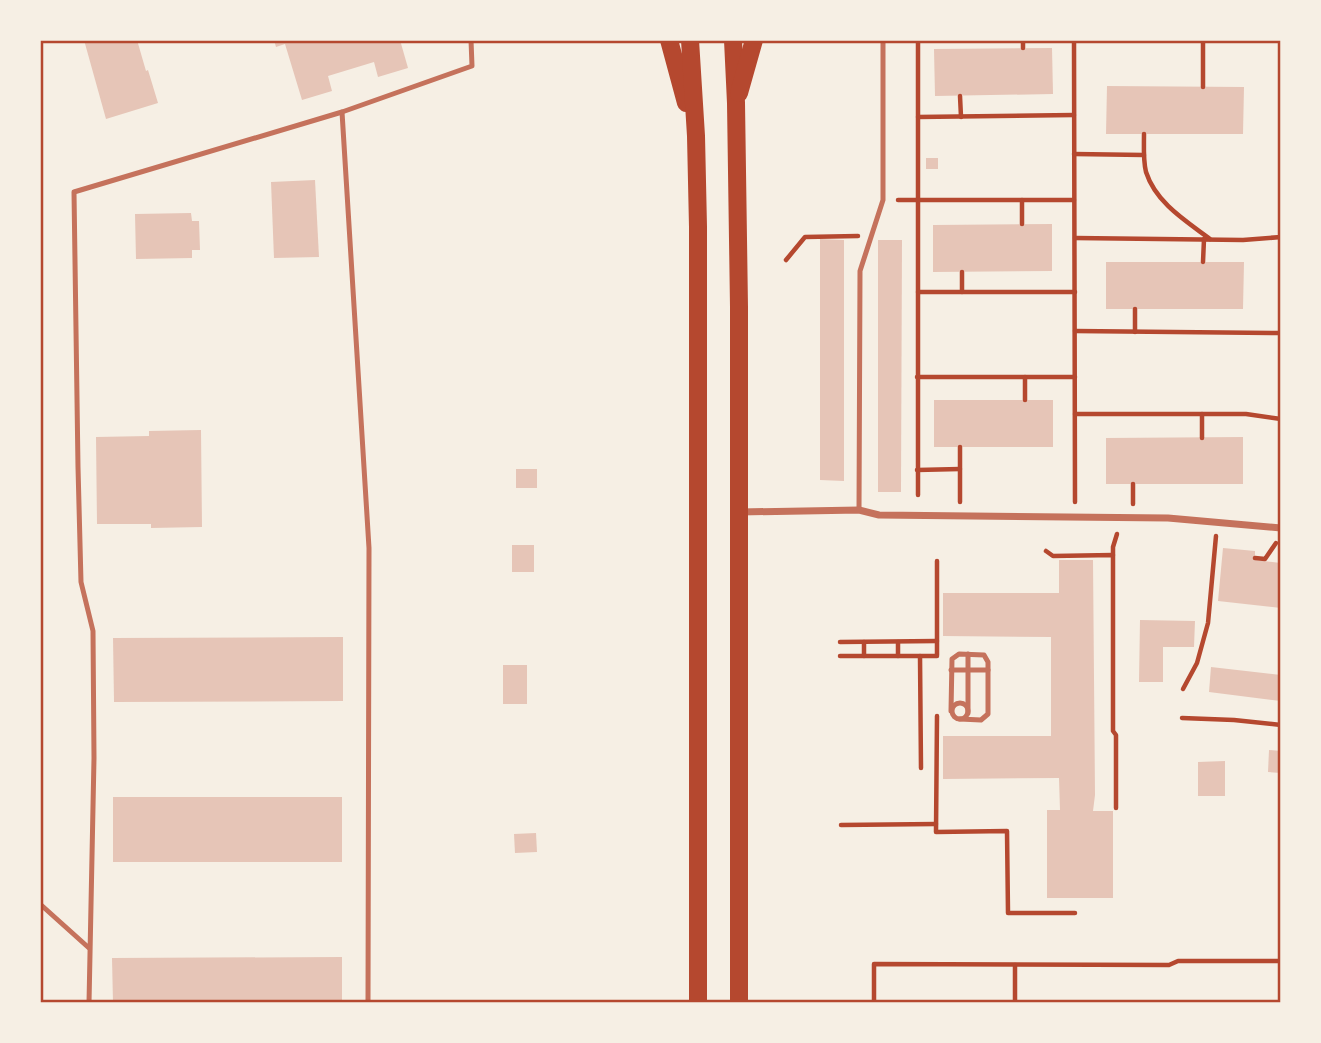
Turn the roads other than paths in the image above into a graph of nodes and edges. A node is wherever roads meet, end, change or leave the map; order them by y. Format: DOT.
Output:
graph roads {
  1 [pos="471,40"];
  2 [pos="669,40"];
  3 [pos="691,40"];
  4 [pos="733,40"];
  5 [pos="754,40"];
  6 [pos="883,40"];
  7 [pos="736,103"];
  8 [pos="342,112"];
  9 [pos="696,136"];
  10 [pos="859,510"];
  11 [pos="739,512"];
  12 [pos="1281,528"];
  13 [pos="968,654"];
  14 [pos="951,670"];
  15 [pos="968,670"];
  16 [pos="988,670"];
  17 [pos="951,710"];
  18 [pos="968,713"];
  19 [pos="960,719"];
  20 [pos="40,904"];
  21 [pos="89,948"];
  22 [pos="89,1003"];
  23 [pos="369,1003"];
  24 [pos="698,1003"];
  25 [pos="739,1003"];
  1 -- 8 [label="lane"];
  2 -- 9 [label="main road"];
  3 -- 9 [label="main road"];
  4 -- 7 [label="main road"];
  5 -- 7 [label="main road"];
  6 -- 10 [label="lane"];
  7 -- 11 [label="main road"];
  8 -- 21 [label="lane"];
  8 -- 23 [label="lane"];
  9 -- 24 [label="main road"];
  10 -- 11 [label="street"];
  10 -- 12 [label="street"];
  11 -- 25 [label="main road"];
  13 -- 14 [label="lane"];
  13 -- 15 [label="lane"];
  13 -- 16 [label="lane"];
  14 -- 15 [label="lane"];
  14 -- 17 [label="lane"];
  15 -- 16 [label="lane"];
  15 -- 18 [label="lane"];
  16 -- 19 [label="lane"];
  17 -- 18 [label="lane"];
  17 -- 19 [label="lane"];
  18 -- 19 [label="lane"];
  20 -- 21 [label="lane"];
  21 -- 22 [label="lane"];
}
